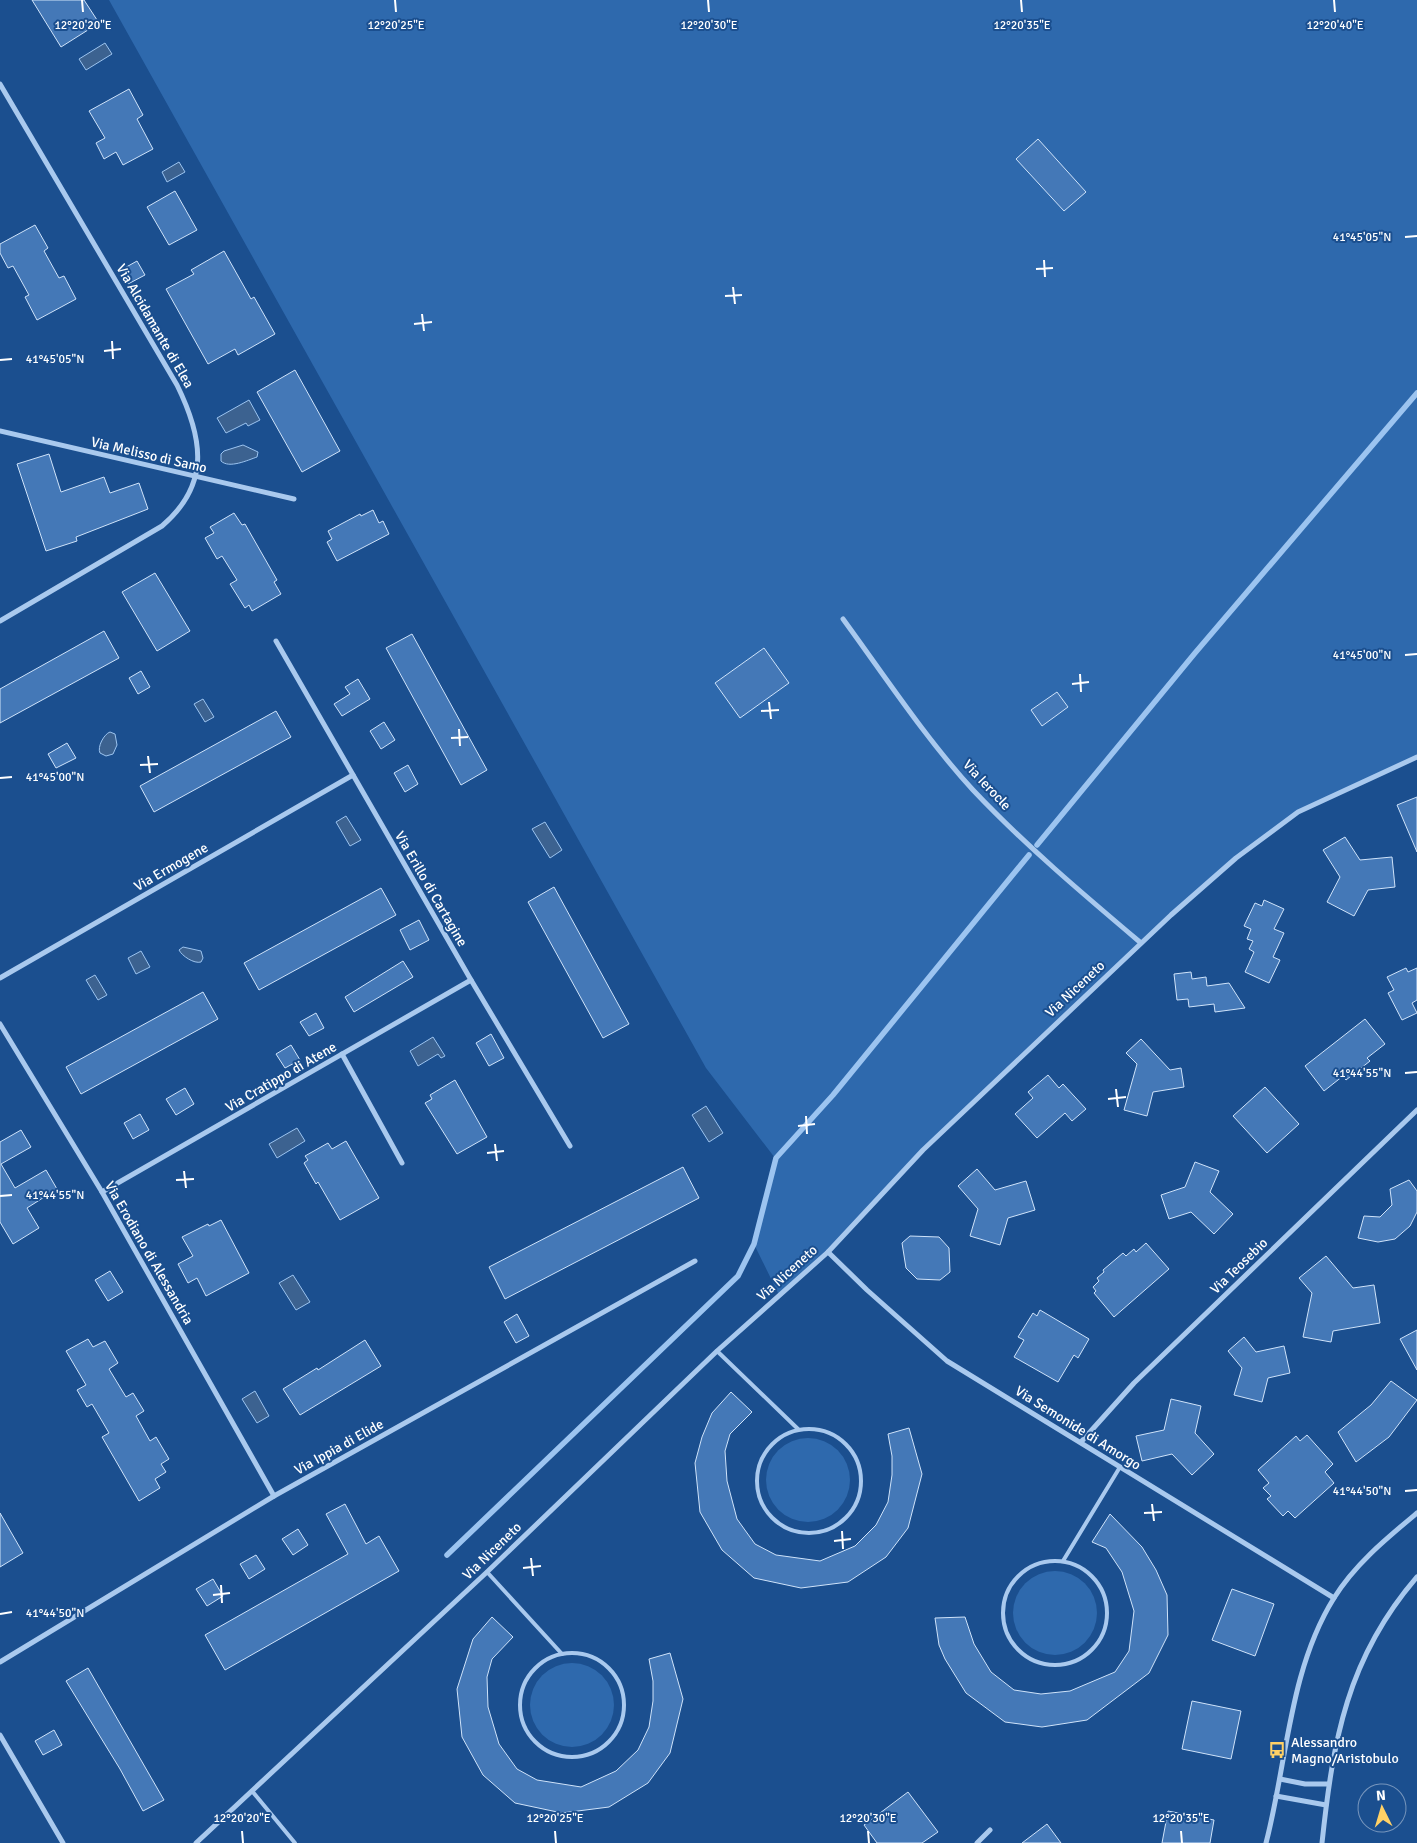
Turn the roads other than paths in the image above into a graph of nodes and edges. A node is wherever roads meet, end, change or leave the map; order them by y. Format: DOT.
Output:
graph roads {
  1 [pos="0,84"];
  2 [pos="0,431"];
  3 [pos="197,478"];
  4 [pos="294,499"];
  5 [pos="842,618"];
  6 [pos="0,621"];
  7 [pos="276,641"];
  8 [pos="1417,757"];
  9 [pos="353,775"];
  10 [pos="1141,943"];
  11 [pos="0,978"];
  12 [pos="471,980"];
  13 [pos="0,1024"];
  14 [pos="342,1054"];
  15 [pos="1417,1110"];
  16 [pos="570,1146"];
  17 [pos="402,1163"];
  18 [pos="102,1192"];
  19 [pos="828,1252"];
  20 [pos="695,1261"];
  21 [pos="717,1351"];
  22 [pos="798,1430"];
  23 [pos="1081,1442"];
  24 [pos="1120,1467"];
  25 [pos="274,1496"];
  26 [pos="1417,1513"];
  27 [pos="1063,1562"];
  28 [pos="488,1572"];
  29 [pos="1417,1577"];
  30 [pos="1334,1598"];
  31 [pos="562,1654"];
  32 [pos="0,1662"];
  33 [pos="0,1735"];
  34 [pos="1280,1779"];
  35 [pos="1328,1784"];
  36 [pos="252,1791"];
  37 [pos="1276,1796"];
  38 [pos="1326,1805"];
  39 [pos="990,1830"];
  40 [pos="63,1843"];
  41 [pos="196,1843"];
  42 [pos="295,1843"];
  43 [pos="977,1843"];
  44 [pos="1266,1843"];
  45 [pos="1322,1843"];
  1 -- 3 [label="street, Via Alcidamante di Elea"];
  2 -- 3 [label="street, Via Melisso di Samo"];
  3 -- 4 [label="street, Via Melisso di Samo"];
  3 -- 6 [label="street"];
  5 -- 10 [label="street, Via Ierocle"];
  7 -- 9 [label="street, Via Erillo di Cartagine"];
  8 -- 10 [label="street, Via Niceneto"];
  9 -- 11 [label="street, Via Ermogene"];
  9 -- 12 [label="street, Via Erillo di Cartagine"];
  10 -- 19 [label="street, Via Niceneto"];
  12 -- 14 [label="street, Via Cratippo di Atene"];
  12 -- 16 [label="street, Via Erillo di Cartagine"];
  13 -- 18 [label="street, Via Erodiano di Alessandria"];
  14 -- 17 [label="street"];
  14 -- 18 [label="street, Via Cratippo di Atene"];
  15 -- 23 [label="street, Via Teosebio"];
  18 -- 25 [label="street, Via Erodiano di Alessandria"];
  19 -- 21 [label="street, Via Niceneto"];
  19 -- 23 [label="street, Via Semonide di Amorgo"];
  20 -- 25 [label="street, Via Ippia di Elide"];
  21 -- 22 [label="lane"];
  21 -- 28 [label="street, Via Niceneto"];
  22 -- 22 [label="lane"];
  23 -- 24 [label="street, Via Semonide di Amorgo"];
  24 -- 27 [label="lane"];
  24 -- 30 [label="street, Via Semonide di Amorgo"];
  25 -- 32 [label="street, Via Ippia di Elide"];
  26 -- 30 [label="street"];
  27 -- 27 [label="lane"];
  28 -- 31 [label="lane"];
  28 -- 36 [label="street, Via Niceneto"];
  29 -- 35 [label="street"];
  30 -- 34 [label="street"];
  31 -- 31 [label="lane"];
  33 -- 40 [label="street"];
  34 -- 35 [label="street"];
  34 -- 37 [label="street"];
  35 -- 38 [label="street"];
  36 -- 41 [label="street, Via Niceneto"];
  36 -- 42 [label="lane"];
  37 -- 38 [label="street"];
  37 -- 44 [label="street"];
  38 -- 45 [label="street"];
  39 -- 43 [label="street"];
}
